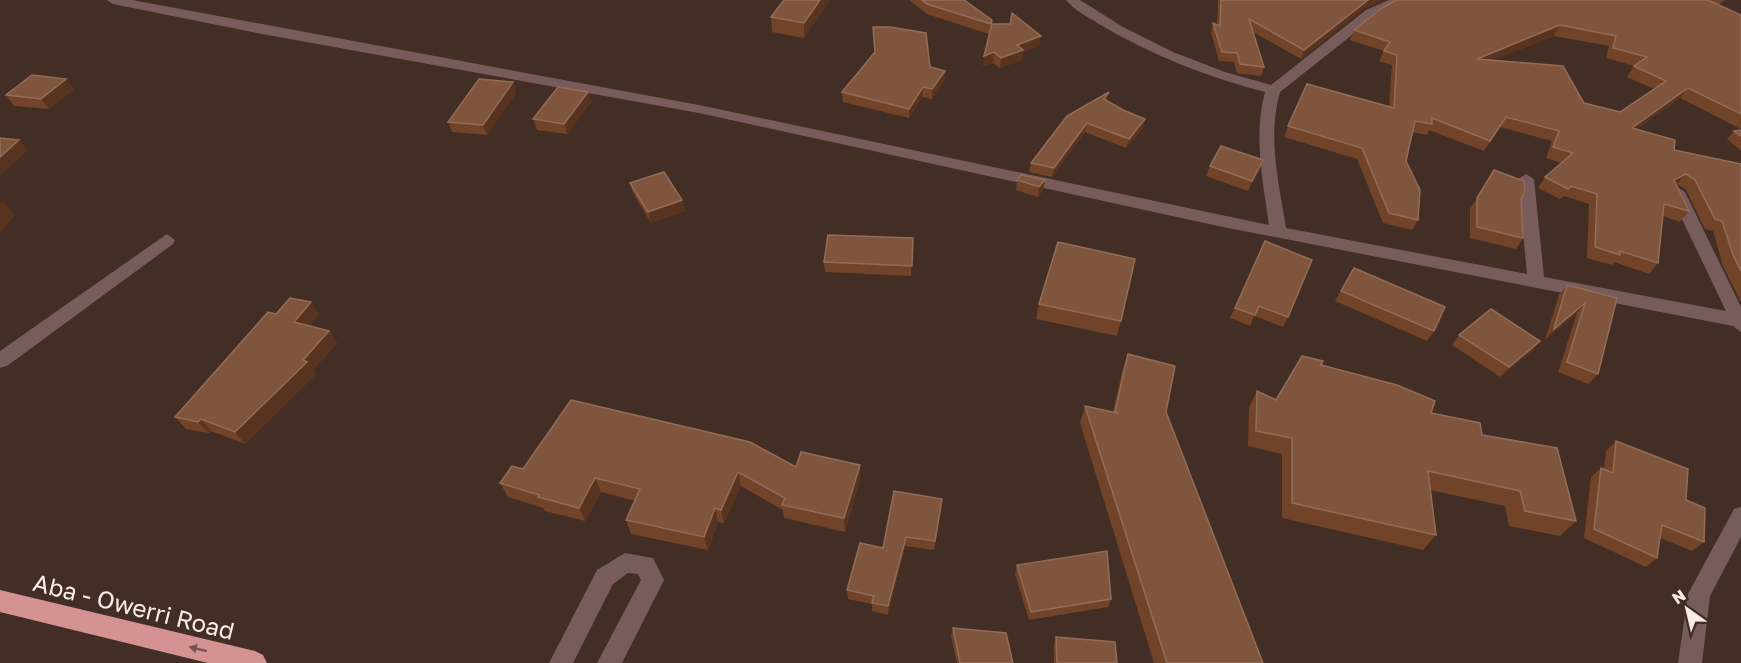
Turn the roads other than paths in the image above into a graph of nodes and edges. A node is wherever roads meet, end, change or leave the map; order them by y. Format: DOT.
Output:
graph roads {
  1 [pos="113,0"];
  2 [pos="1072,0"];
  3 [pos="1400,0"];
  4 [pos="134,2"];
  5 [pos="1273,90"];
  6 [pos="1526,179"];
  7 [pos="1676,191"];
  8 [pos="1278,233"];
  9 [pos="167,240"];
  10 [pos="1536,282"];
  11 [pos="1741,322"];
  12 [pos="0,361"];
  13 [pos="1741,516"];
  14 [pos="0,601"];
  15 [pos="255,663"];
  16 [pos="561,663"];
  17 [pos="609,663"];
  18 [pos="1690,663"];
  1 -- 4 [label="street"];
  2 -- 5 [label="street"];
  3 -- 5 [label="street"];
  4 -- 8 [label="street"];
  5 -- 8 [label="street"];
  6 -- 10 [label="street"];
  7 -- 11 [label="street"];
  8 -- 10 [label="street"];
  9 -- 12 [label="street"];
  10 -- 11 [label="street"];
  13 -- 18 [label="street"];
  15 -- 14 [label="highway, Aba - Owerri Road, one-way"];
  16 -- 17 [label="street"];
}
